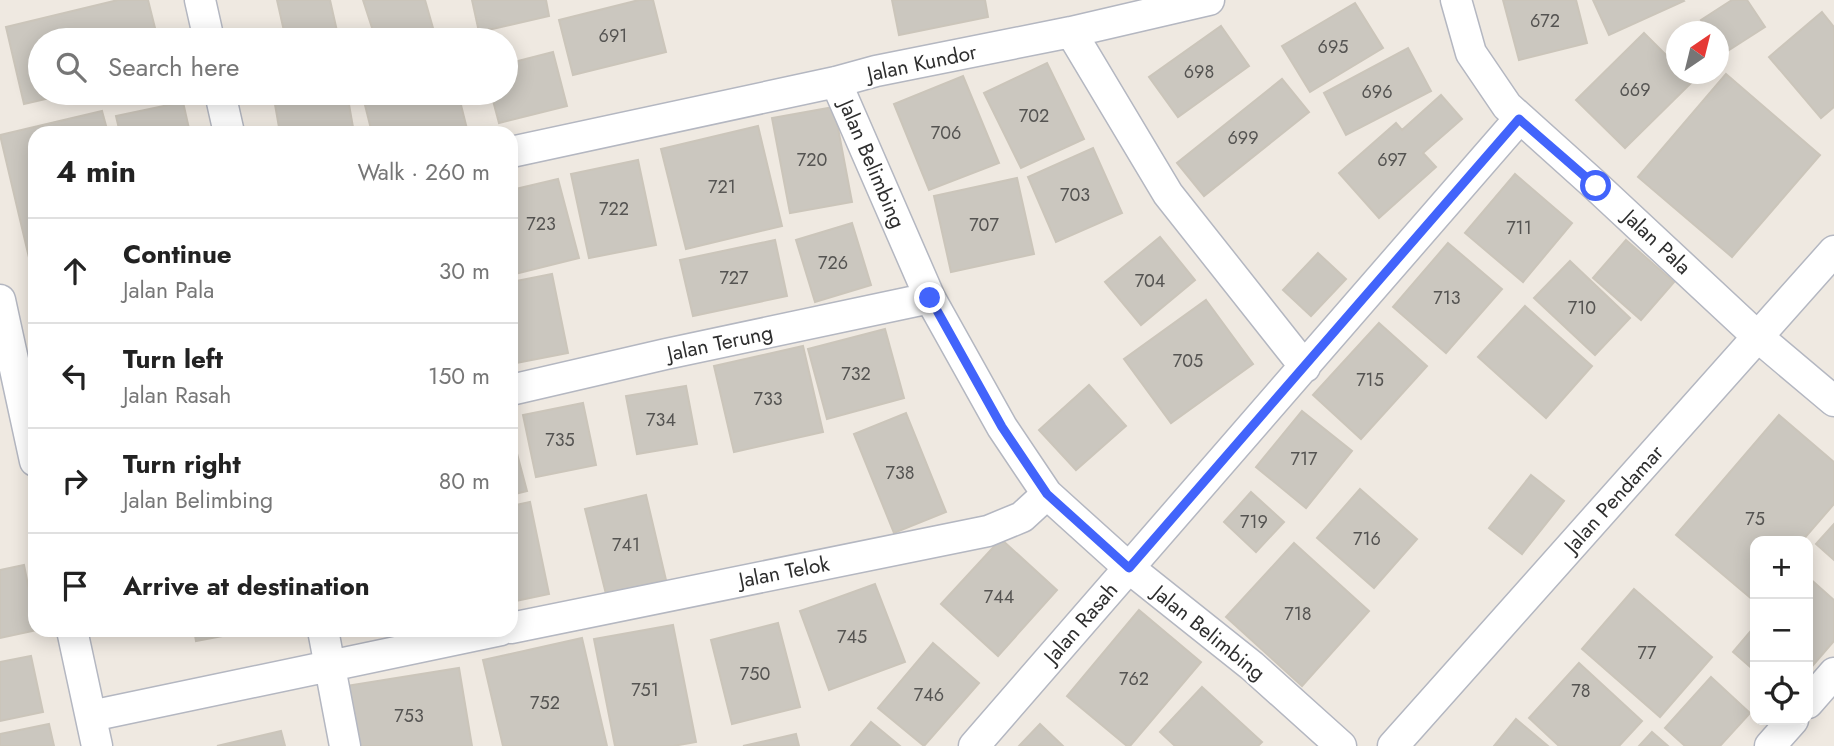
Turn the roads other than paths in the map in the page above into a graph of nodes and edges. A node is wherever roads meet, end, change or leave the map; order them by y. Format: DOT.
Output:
graph roads {
  1 [pos="200,0"];
  2 [pos="1209,0"];
  3 [pos="1456,0"];
  4 [pos="206,28"];
  5 [pos="1071,32"];
  6 [pos="836,82"];
  7 [pos="223,105"];
  8 [pos="1519,119"];
  9 [pos="227,126"];
  10 [pos="518,150"];
  11 [pos="1834,251"];
  12 [pos="930,298"];
  13 [pos="0,300"];
  14 [pos="1758,337"];
  15 [pos="1305,367"];
  16 [pos="518,388"];
  17 [pos="1834,401"];
  18 [pos="28,429"];
  19 [pos="1047,494"];
  20 [pos="1129,568"];
  21 [pos="518,627"];
  22 [pos="74,637"];
  23 [pos="324,637"];
  24 [pos="467,637"];
  25 [pos="330,665"];
  26 [pos="1834,673"];
  27 [pos="1813,697"];
  28 [pos="91,716"];
  29 [pos="1789,725"];
  30 [pos="97,746"];
  31 [pos="345,746"];
  32 [pos="974,746"];
  33 [pos="1341,746"];
  34 [pos="1393,746"];
  35 [pos="1770,746"];
  1 -- 4 [label="street"];
  2 -- 5 [label="street, Jalan Kundor"];
  3 -- 8 [label="street, Jalan Pala"];
  5 -- 6 [label="street, Jalan Kundor"];
  5 -- 15 [label="street"];
  6 -- 10 [label="street, Jalan Kundor"];
  6 -- 12 [label="street, Jalan Belimbing"];
  7 -- 9 [label="street"];
  8 -- 14 [label="street, Jalan Pala"];
  8 -- 15 [label="street, Jalan Rasah"];
  11 -- 14 [label="street, Jalan Pendamar"];
  12 -- 16 [label="street, Jalan Terung"];
  12 -- 19 [label="street, Jalan Belimbing"];
  13 -- 18 [label="street"];
  14 -- 17 [label="street, Jalan Pala"];
  14 -- 34 [label="street, Jalan Pendamar"];
  15 -- 20 [label="street, Jalan Rasah"];
  19 -- 20 [label="street, Jalan Belimbing"];
  19 -- 21 [label="street, Jalan Telok"];
  20 -- 32 [label="street, Jalan Rasah"];
  20 -- 33 [label="street, Jalan Belimbing"];
  22 -- 28 [label="street"];
  23 -- 25 [label="street"];
  24 -- 25 [label="street"];
  25 -- 28 [label="street"];
  25 -- 31 [label="street"];
  26 -- 27 [label="street"];
  28 -- 30 [label="street"];
  29 -- 35 [label="street"];
}
